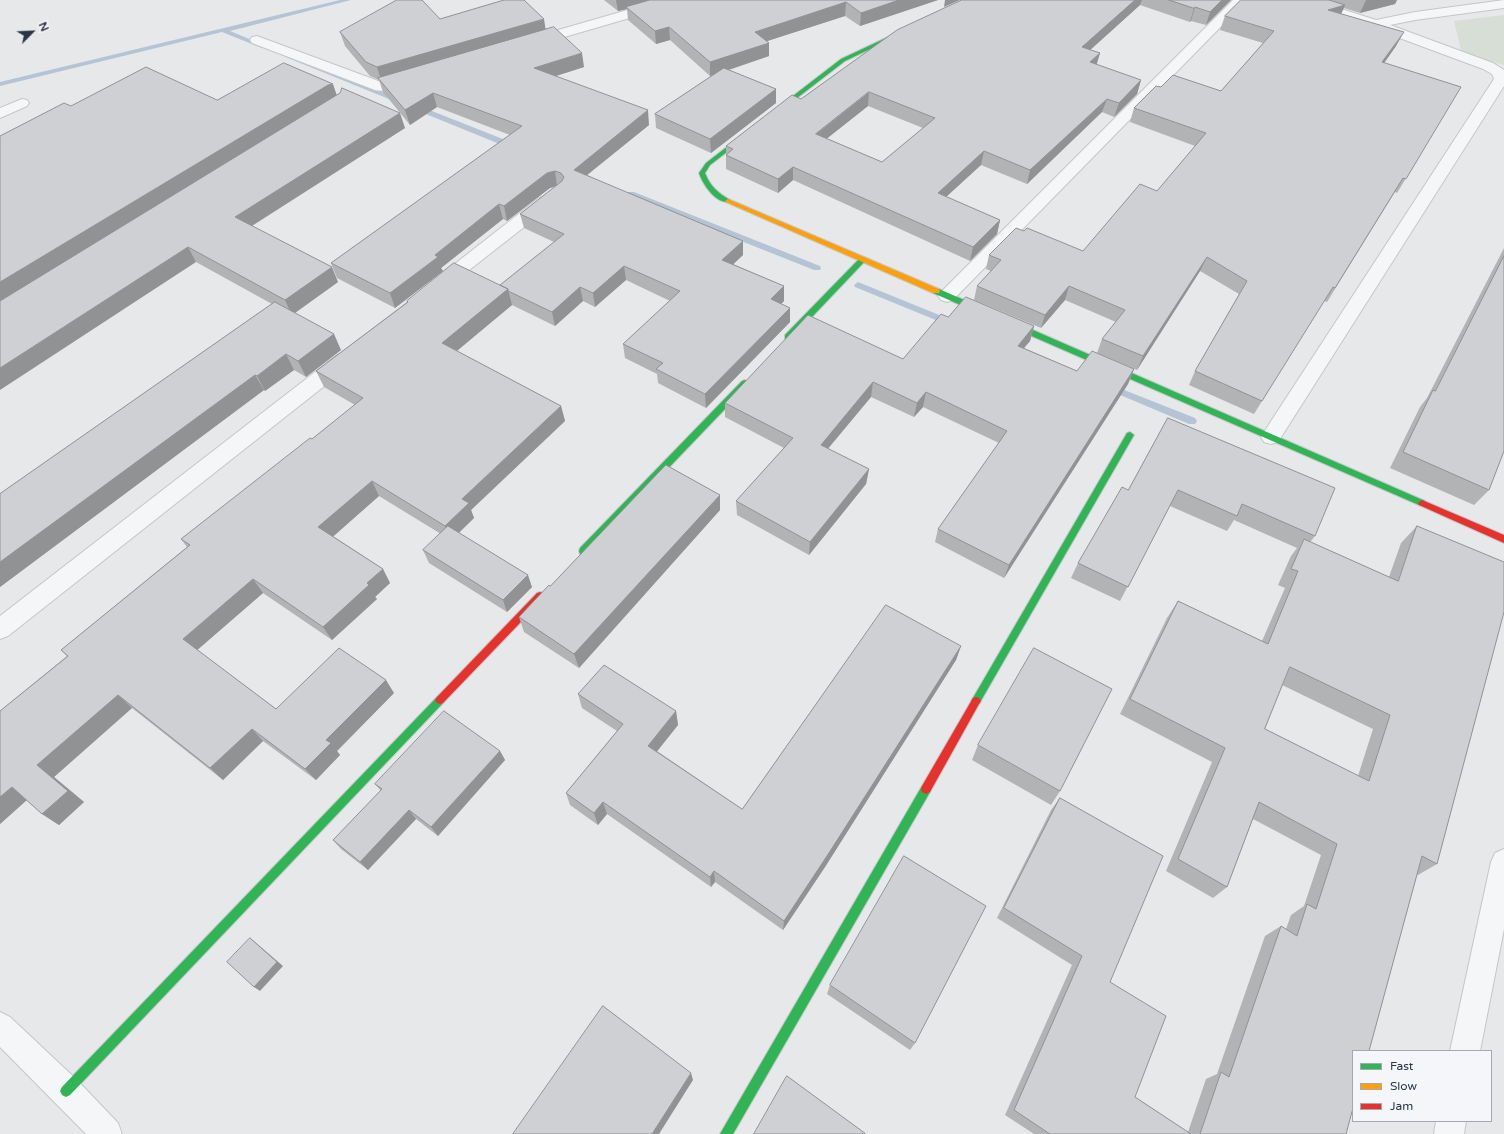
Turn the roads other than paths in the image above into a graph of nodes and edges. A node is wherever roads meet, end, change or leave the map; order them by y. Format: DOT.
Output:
graph roads {
  1 [pos="676,0"];
  2 [pos="1240,0"];
  3 [pos="1299,0"];
  4 [pos="1504,4"];
  5 [pos="1375,24"];
  6 [pos="915,26"];
  7 [pos="257,40"];
  8 [pos="516,47"];
  9 [pos="425,74"];
  10 [pos="22,102"];
  11 [pos="0,114"];
  12 [pos="557,192"];
  13 [pos="863,260"];
  14 [pos="426,295"];
  15 [pos="947,296"];
  16 [pos="780,346"];
  17 [pos="357,349"];
  18 [pos="752,375"];
  19 [pos="1130,435"];
  20 [pos="1271,437"];
  21 [pos="1504,539"];
  22 [pos="575,560"];
  23 [pos="548,589"];
  24 [pos="0,629"];
  25 [pos="1504,862"];
  26 [pos="0,1027"];
  27 [pos="1466,1050"];
  28 [pos="66,1091"];
  29 [pos="1451,1122"];
  30 [pos="107,1134"];
  31 [pos="726,1134"];
  32 [pos="1448,1134"];
  1 -- 8 [label="street"];
  2 -- 15 [label="street"];
  3 -- 5 [label="street"];
  4 -- 5 [label="street"];
  5 -- 20 [label="street"];
  6 -- 13 [label="street"];
  7 -- 9 [label="street"];
  10 -- 11 [label="street"];
  12 -- 14 [label="street"];
  13 -- 15 [label="street"];
  13 -- 16 [label="street"];
  15 -- 20 [label="street"];
  17 -- 24 [label="street"];
  18 -- 22 [label="street"];
  19 -- 31 [label="street"];
  20 -- 21 [label="street"];
  23 -- 28 [label="street"];
  25 -- 27 [label="street"];
  26 -- 28 [label="street"];
  28 -- 30 [label="street"];
  29 -- 32 [label="street"];
}
